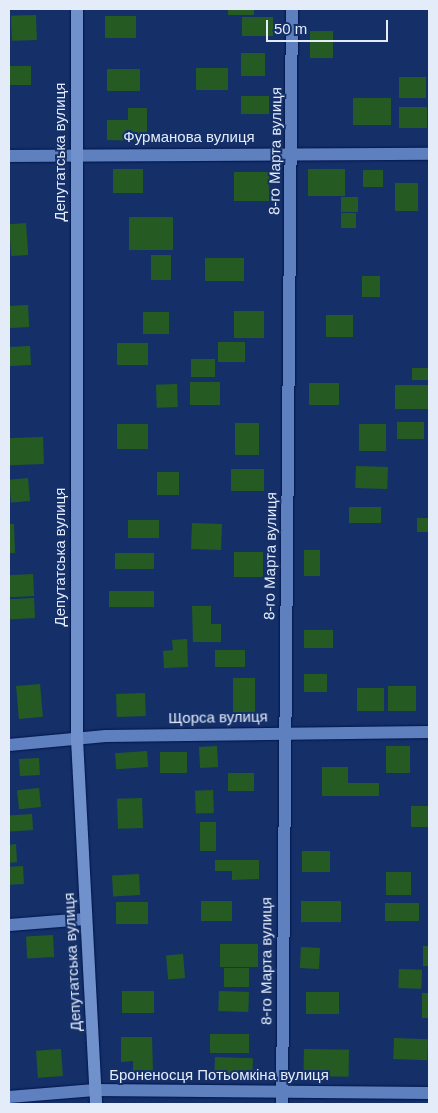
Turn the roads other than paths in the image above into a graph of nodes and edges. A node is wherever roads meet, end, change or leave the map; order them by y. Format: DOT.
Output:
graph roads {
  1 [pos="77,9"];
  2 [pos="292,9"];
  3 [pos="291,153"];
  4 [pos="429,154"];
  5 [pos="76,155"];
  6 [pos="9,156"];
  7 [pos="284,732"];
  8 [pos="429,732"];
  9 [pos="77,739"];
  10 [pos="9,745"];
  11 [pos="86,919"];
  12 [pos="9,925"];
  13 [pos="95,1090"];
  14 [pos="429,1093"];
  15 [pos="9,1097"];
  16 [pos="282,1098"];
  17 [pos="96,1104"];
  1 -- 5 [label="street, Депутатська вулиця"];
  2 -- 3 [label="street, 8-го Марта вулиця"];
  3 -- 4 [label="street, Фурманова вулиця"];
  3 -- 5 [label="street, Фурманова вулиця"];
  3 -- 7 [label="street, 8-го Марта вулиця"];
  5 -- 6 [label="street, Фурманова вулиця"];
  5 -- 9 [label="street, Депутатська вулиця"];
  7 -- 8 [label="street, Щорса вулиця"];
  7 -- 9 [label="street, Щорса вулиця"];
  7 -- 16 [label="street, 8-го Марта вулиця"];
  9 -- 10 [label="street, Щорса вулиця"];
  9 -- 11 [label="street, Депутатська вулиця"];
  11 -- 12 [label="street"];
  11 -- 13 [label="street, Депутатська вулиця"];
  13 -- 15 [label="street, Броненосця Потьомкіна вулиця"];
  13 -- 16 [label="street, Броненосця Потьомкіна вулиця"];
  13 -- 17 [label="street, Депутатська вулиця"];
  14 -- 16 [label="street, Броненосця Потьомкіна вулиця"];
}
